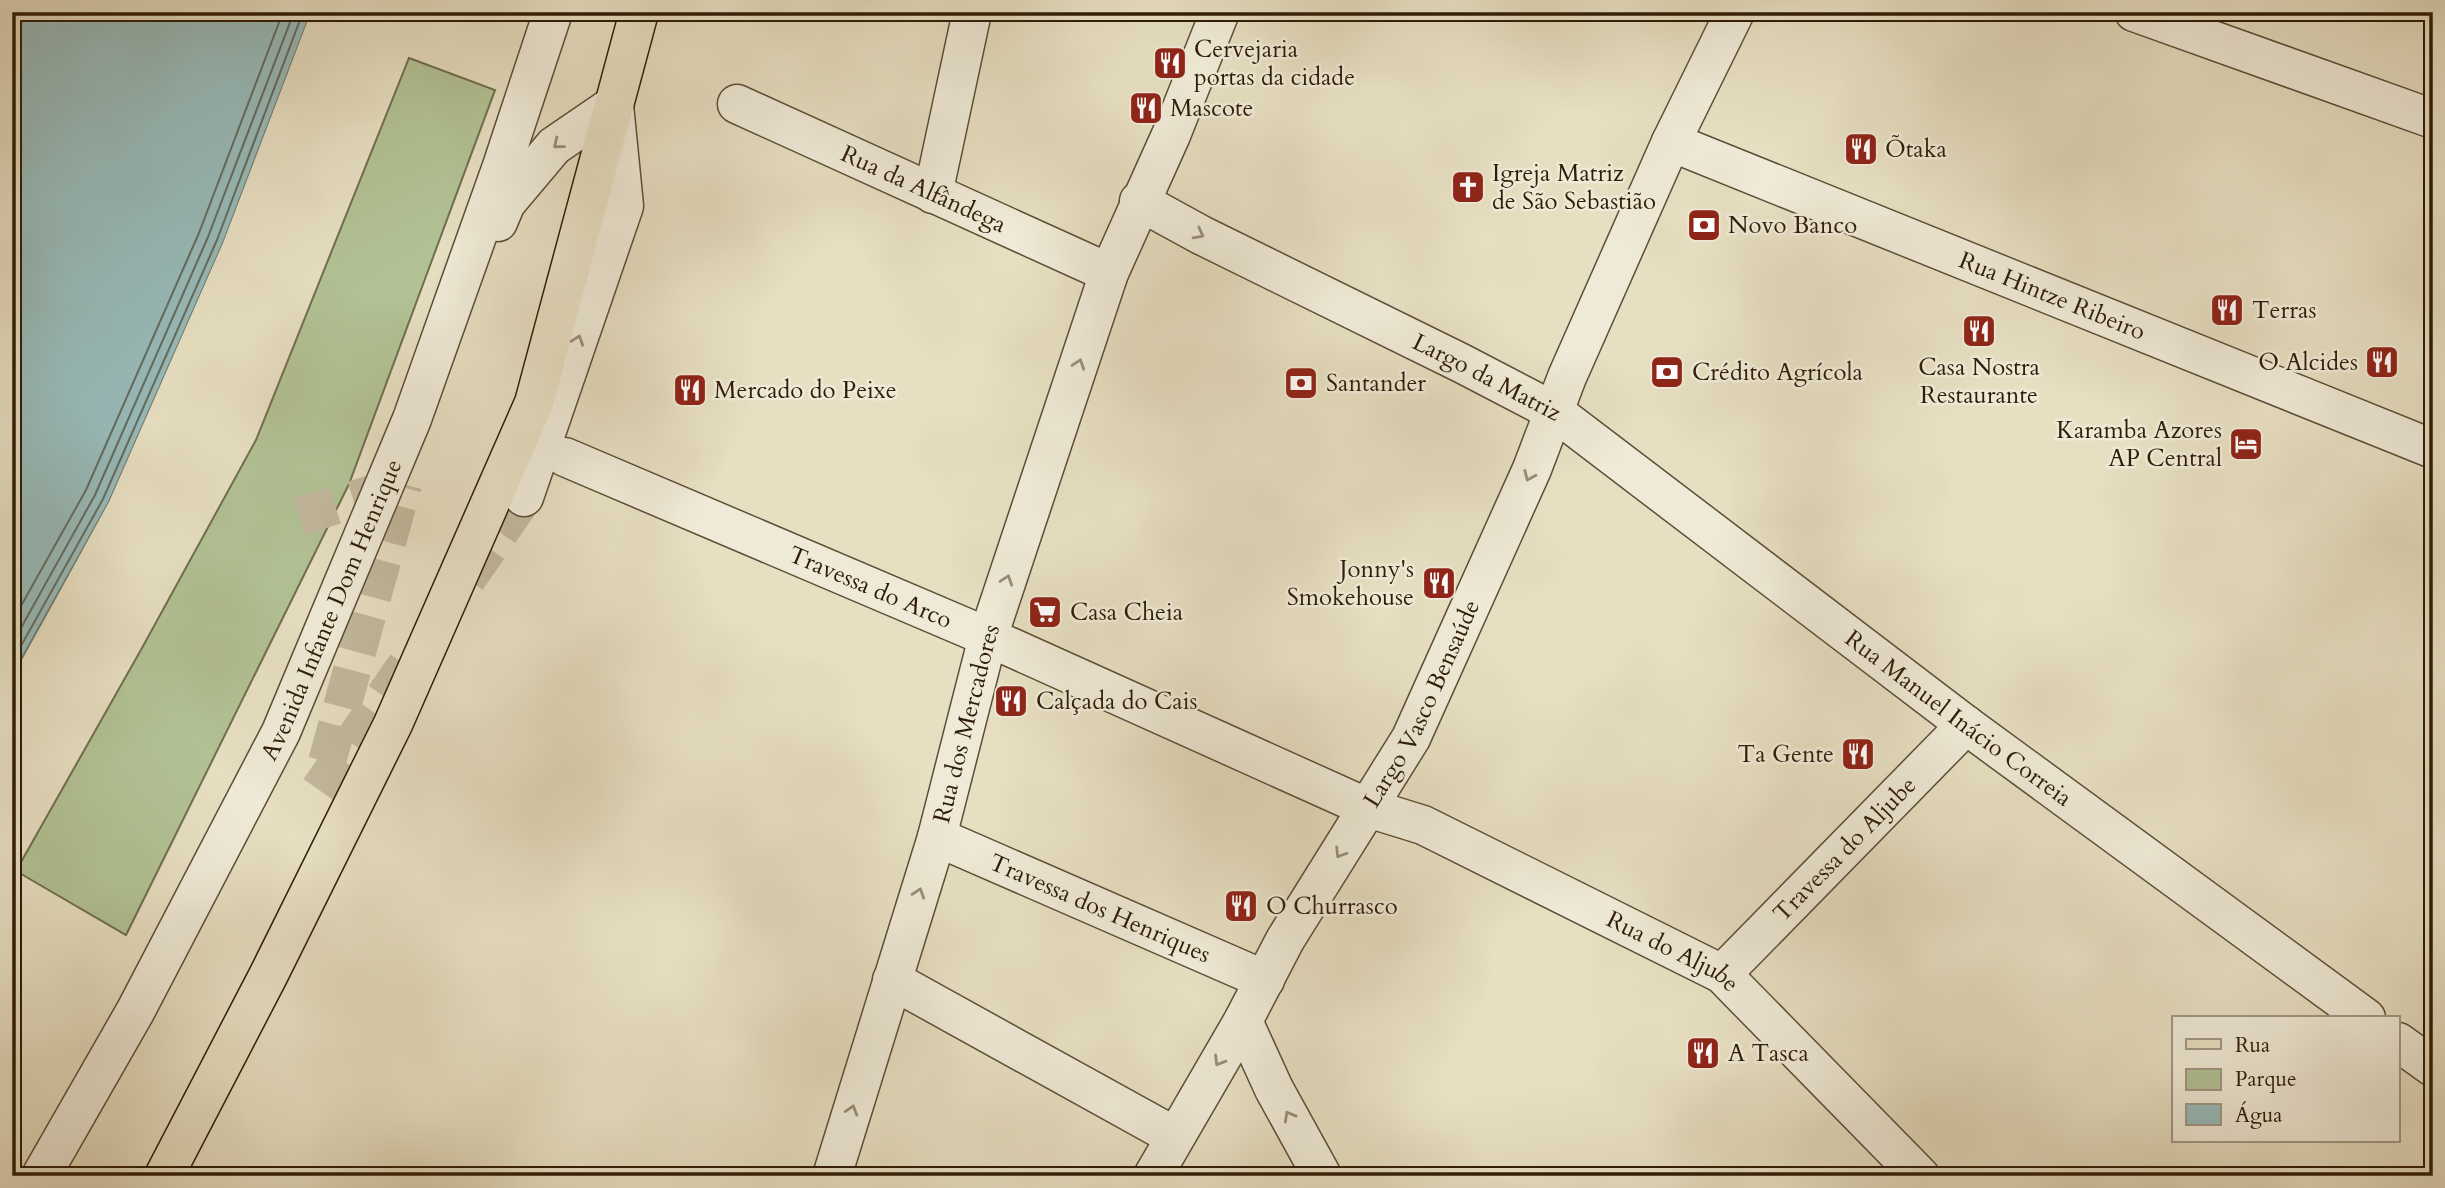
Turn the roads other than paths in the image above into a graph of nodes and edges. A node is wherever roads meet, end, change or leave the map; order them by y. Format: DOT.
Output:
graph roads {
  1 [pos="553,12"];
  2 [pos="639,12"];
  3 [pos="972,12"];
  4 [pos="1220,12"];
  5 [pos="1735,12"];
  6 [pos="2134,12"];
  7 [pos="737,104"];
  8 [pos="614,105"];
  9 [pos="2433,119"];
  10 [pos="1671,142"];
  11 [pos="933,194"];
  12 [pos="1139,201"];
  13 [pos="1109,273"];
  14 [pos="1555,412"];
  15 [pos="2433,449"];
  16 [pos="565,457"];
  17 [pos="403,484"];
  18 [pos="524,497"];
  19 [pos="988,637"];
  20 [pos="1966,725"];
  21 [pos="1368,808"];
  22 [pos="937,837"];
  23 [pos="1722,974"];
  24 [pos="892,980"];
  25 [pos="1265,980"];
  26 [pos="2363,1016"];
  27 [pos="1243,1021"];
  28 [pos="2400,1043"];
  29 [pos="2433,1067"];
  30 [pos="1174,1136"];
  31 [pos="41,1176"];
  32 [pos="164,1176"];
  33 [pos="832,1176"];
  34 [pos="1153,1176"];
  35 [pos="1322,1176"];
  36 [pos="1920,1176"];
  1 -- 31 [label="street, Avenida Infante Dom Henrique"];
  2 -- 8 [label="main road"];
  3 -- 11 [label="street"];
  4 -- 12 [label="street"];
  5 -- 10 [label="street, Largo da Matriz"];
  6 -- 9 [label="street"];
  7 -- 11 [label="street, Rua da Alfândega"];
  8 -- 17 [label="street, one-way"];
  18 -- 8 [label="street, one-way"];
  8 -- 32 [label="main road"];
  10 -- 14 [label="street, Largo da Matriz"];
  10 -- 15 [label="street, Rua Hintze Ribeiro"];
  11 -- 13 [label="street, Rua da Alfândega"];
  12 -- 13 [label="street"];
  12 -- 14 [label="street, Largo da Matriz, one-way"];
  19 -- 13 [label="street, Rua dos Mercadores, one-way"];
  14 -- 20 [label="street, Rua Manuel Inácio Correia"];
  14 -- 21 [label="street, Largo Vasco Bensaúde, one-way"];
  16 -- 19 [label="street, Travessa do Arco"];
  19 -- 21 [label="street, Travessa do Arco"];
  19 -- 22 [label="street, Rua dos Mercadores"];
  20 -- 23 [label="street, Travessa do Aljube"];
  20 -- 26 [label="street, Rua Manuel Inácio Correia"];
  21 -- 23 [label="street, Rua do Aljube"];
  21 -- 25 [label="street, Largo Vasco Bensaúde, one-way"];
  24 -- 22 [label="street, Rua dos Mercadores, one-way"];
  22 -- 25 [label="street, Travessa dos Henriques"];
  23 -- 36 [label="street, Rua do Aljube"];
  24 -- 30 [label="street"];
  33 -- 24 [label="street, Rua dos Mercadores, one-way"];
  25 -- 27 [label="street, Largo Vasco Bensaúde"];
  27 -- 30 [label="street, Largo Vasco Bensaúde, one-way"];
  35 -- 27 [label="street, one-way"];
  28 -- 29 [label="street"];
  30 -- 34 [label="street, Largo Vasco Bensaúde"];
}
